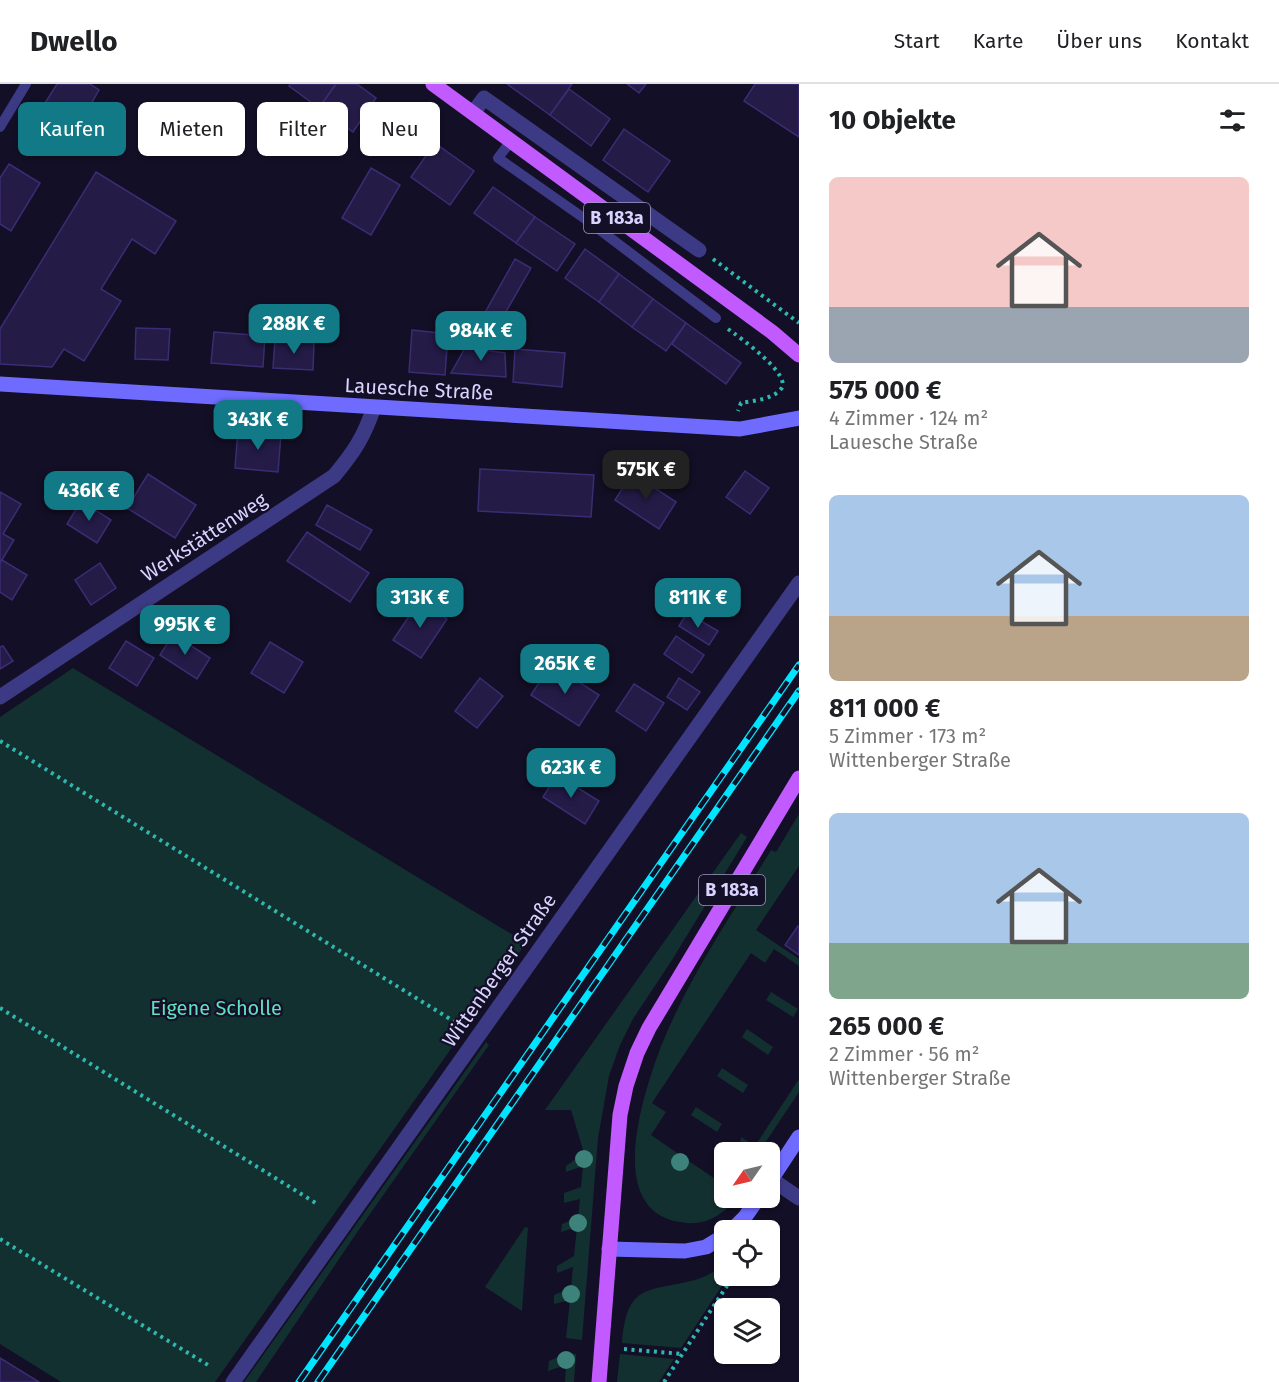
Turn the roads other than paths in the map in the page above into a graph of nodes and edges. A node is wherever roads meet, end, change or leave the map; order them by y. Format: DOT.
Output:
graph roads {
  1 [pos="26,84"];
  2 [pos="433,84"];
  3 [pos="473,113"];
  4 [pos="0,127"];
  5 [pos="511,141"];
  6 [pos="699,250"];
  7 [pos="716,318"];
  8 [pos="799,355"];
  9 [pos="0,384"];
  10 [pos="374,407"];
  11 [pos="799,418"];
  12 [pos="799,583"];
  13 [pos="0,697"];
  14 [pos="799,778"];
  15 [pos="799,1137"];
  16 [pos="780,1165"];
  17 [pos="780,1186"];
  18 [pos="799,1198"];
  19 [pos="751,1208"];
  20 [pos="742,1220"];
  21 [pos="714,1242"];
  22 [pos="609,1249"];
  23 [pos="233,1382"];
  24 [pos="598,1382"];
  1 -- 4 [label="lane"];
  2 -- 3 [label="main road, B 183a"];
  3 -- 5 [label="main road, B 183a"];
  3 -- 6 [label="street"];
  5 -- 7 [label="lane"];
  5 -- 8 [label="main road, B 183a"];
  9 -- 10 [label="street, Lauesche Straße"];
  10 -- 11 [label="street, Lauesche Straße"];
  10 -- 13 [label="street, Werkstättenweg"];
  12 -- 23 [label="street, Wittenberger Straße"];
  14 -- 22 [label="main road, B 183a"];
  15 -- 16 [label="street"];
  17 -- 18 [label="street"];
  19 -- 20 [label="street"];
  21 -- 22 [label="street"];
  22 -- 24 [label="main road, B 183a"];
}
